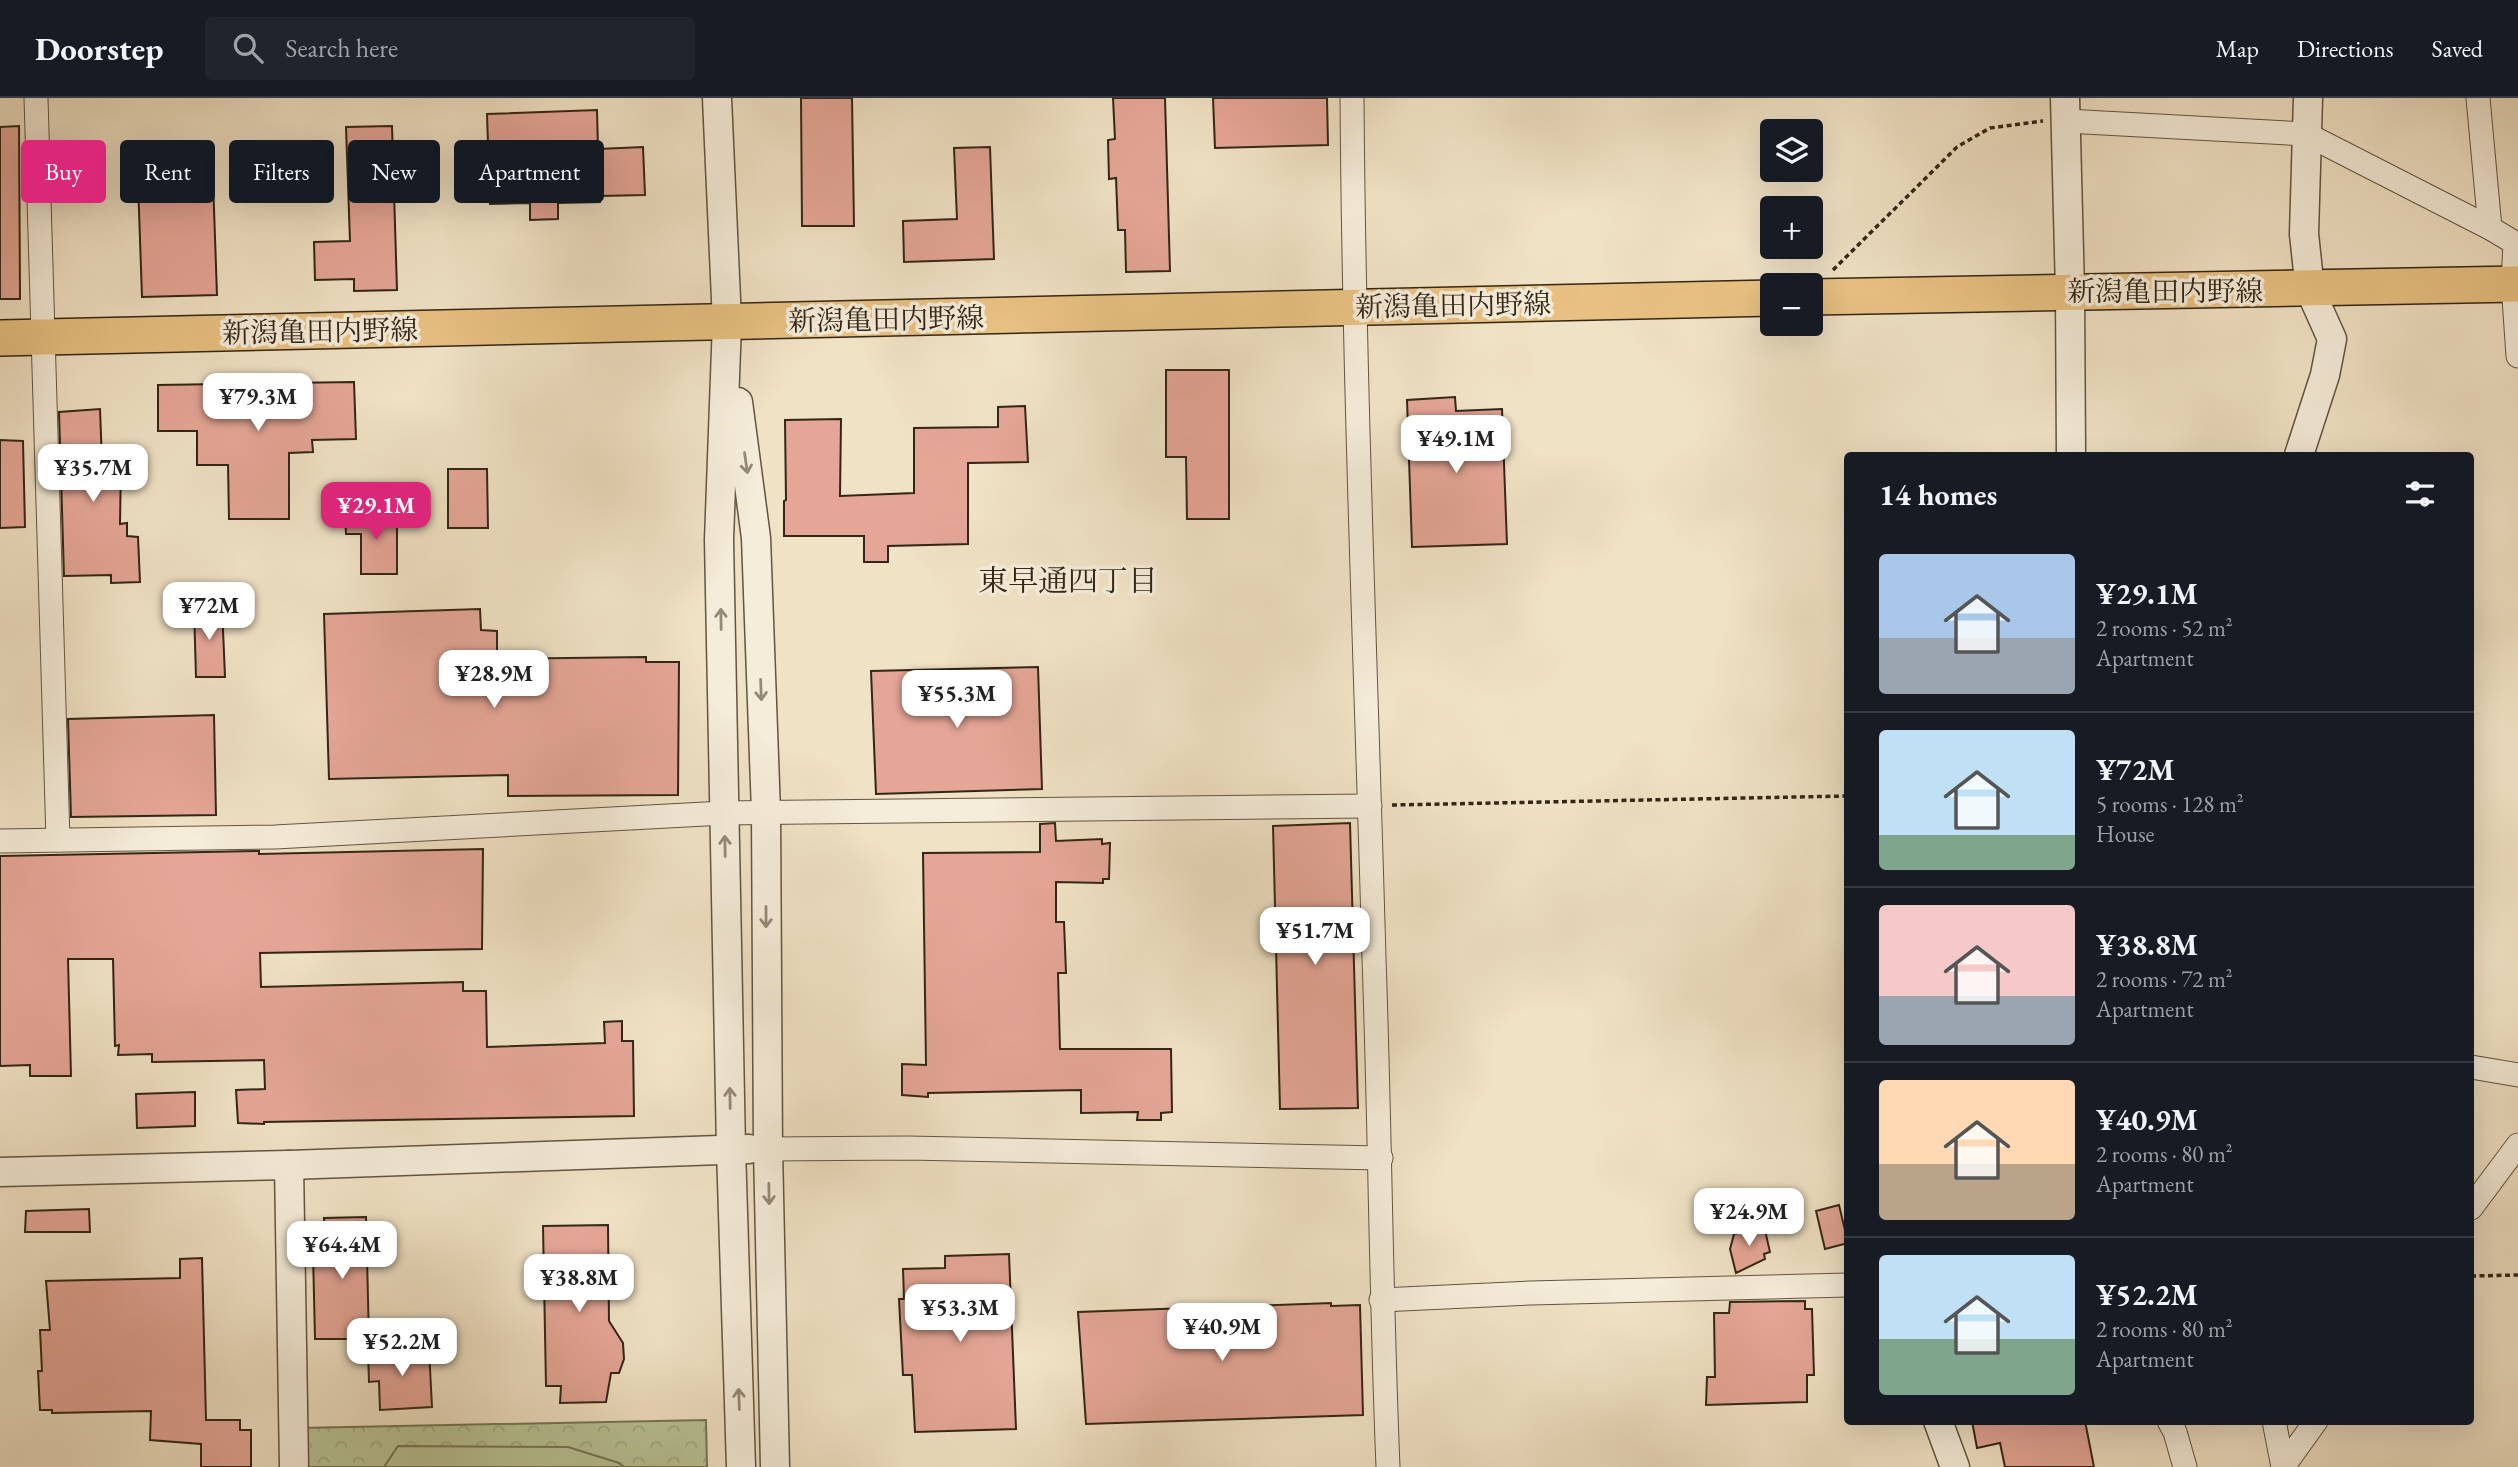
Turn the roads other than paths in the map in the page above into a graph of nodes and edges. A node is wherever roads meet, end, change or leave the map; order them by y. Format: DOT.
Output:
graph roads {
  1 [pos="36,98"];
  2 [pos="717,98"];
  3 [pos="1352,98"];
  4 [pos="2308,98"];
  5 [pos="2479,98"];
  6 [pos="2065,109"];
  7 [pos="2306,134"];
  8 [pos="2490,228"];
  9 [pos="2516,284"];
  10 [pos="2310,290"];
  11 [pos="2070,291"];
  12 [pos="1823,297"];
  13 [pos="1760,298"];
  14 [pos="1354,308"];
  15 [pos="727,322"];
  16 [pos="44,337"];
  17 [pos="0,338"];
  18 [pos="2518,356"];
  19 [pos="2071,452"];
  20 [pos="2300,452"];
  21 [pos="1370,806"];
  22 [pos="724,813"];
  23 [pos="766,813"];
  24 [pos="58,840"];
  25 [pos="0,841"];
  26 [pos="2474,1068"];
  27 [pos="2518,1075"];
  28 [pos="2518,1145"];
  29 [pos="731,1149"];
  30 [pos="768,1149"];
  31 [pos="1381,1158"];
  32 [pos="289,1165"];
  33 [pos="0,1171"];
  34 [pos="2474,1204"];
  35 [pos="1844,1285"];
  36 [pos="1381,1300"];
  37 [pos="1939,1425"];
  38 [pos="2171,1425"];
  39 [pos="2275,1425"];
  40 [pos="2313,1425"];
  41 [pos="294,1467"];
  42 [pos="741,1467"];
  43 [pos="775,1467"];
  44 [pos="1388,1467"];
  45 [pos="1955,1467"];
  46 [pos="2185,1467"];
  47 [pos="2283,1467"];
  1 -- 16 [label="street"];
  2 -- 15 [label="street"];
  3 -- 14 [label="street"];
  4 -- 7 [label="street"];
  5 -- 8 [label="street"];
  6 -- 7 [label="street"];
  6 -- 11 [label="street"];
  7 -- 8 [label="street"];
  7 -- 10 [label="street"];
  8 -- 9 [label="street"];
  9 -- 10 [label="main road, 新潟亀田内野線"];
  9 -- 18 [label="street"];
  10 -- 11 [label="main road, 新潟亀田内野線"];
  10 -- 20 [label="street"];
  11 -- 12 [label="main road, 新潟亀田内野線"];
  11 -- 19 [label="street"];
  13 -- 14 [label="main road, 新潟亀田内野線"];
  14 -- 15 [label="main road, 新潟亀田内野線"];
  14 -- 21 [label="street"];
  15 -- 16 [label="main road, 新潟亀田内野線"];
  22 -- 15 [label="street, one-way"];
  15 -- 23 [label="street, one-way"];
  16 -- 17 [label="main road, 新潟亀田内野線"];
  16 -- 24 [label="street"];
  21 -- 23 [label="street"];
  21 -- 31 [label="street"];
  22 -- 23 [label="street"];
  22 -- 24 [label="street"];
  29 -- 22 [label="street, one-way"];
  23 -- 30 [label="street, one-way"];
  24 -- 25 [label="street"];
  26 -- 27 [label="street"];
  28 -- 34 [label="street"];
  29 -- 30 [label="street"];
  29 -- 32 [label="street"];
  42 -- 29 [label="street, one-way"];
  30 -- 31 [label="street"];
  30 -- 43 [label="street, one-way"];
  31 -- 36 [label="street"];
  32 -- 33 [label="street"];
  32 -- 41 [label="street"];
  35 -- 36 [label="street"];
  36 -- 44 [label="street"];
  37 -- 45 [label="street"];
  38 -- 46 [label="street"];
  39 -- 47 [label="street"];
  40 -- 47 [label="street"];
}
